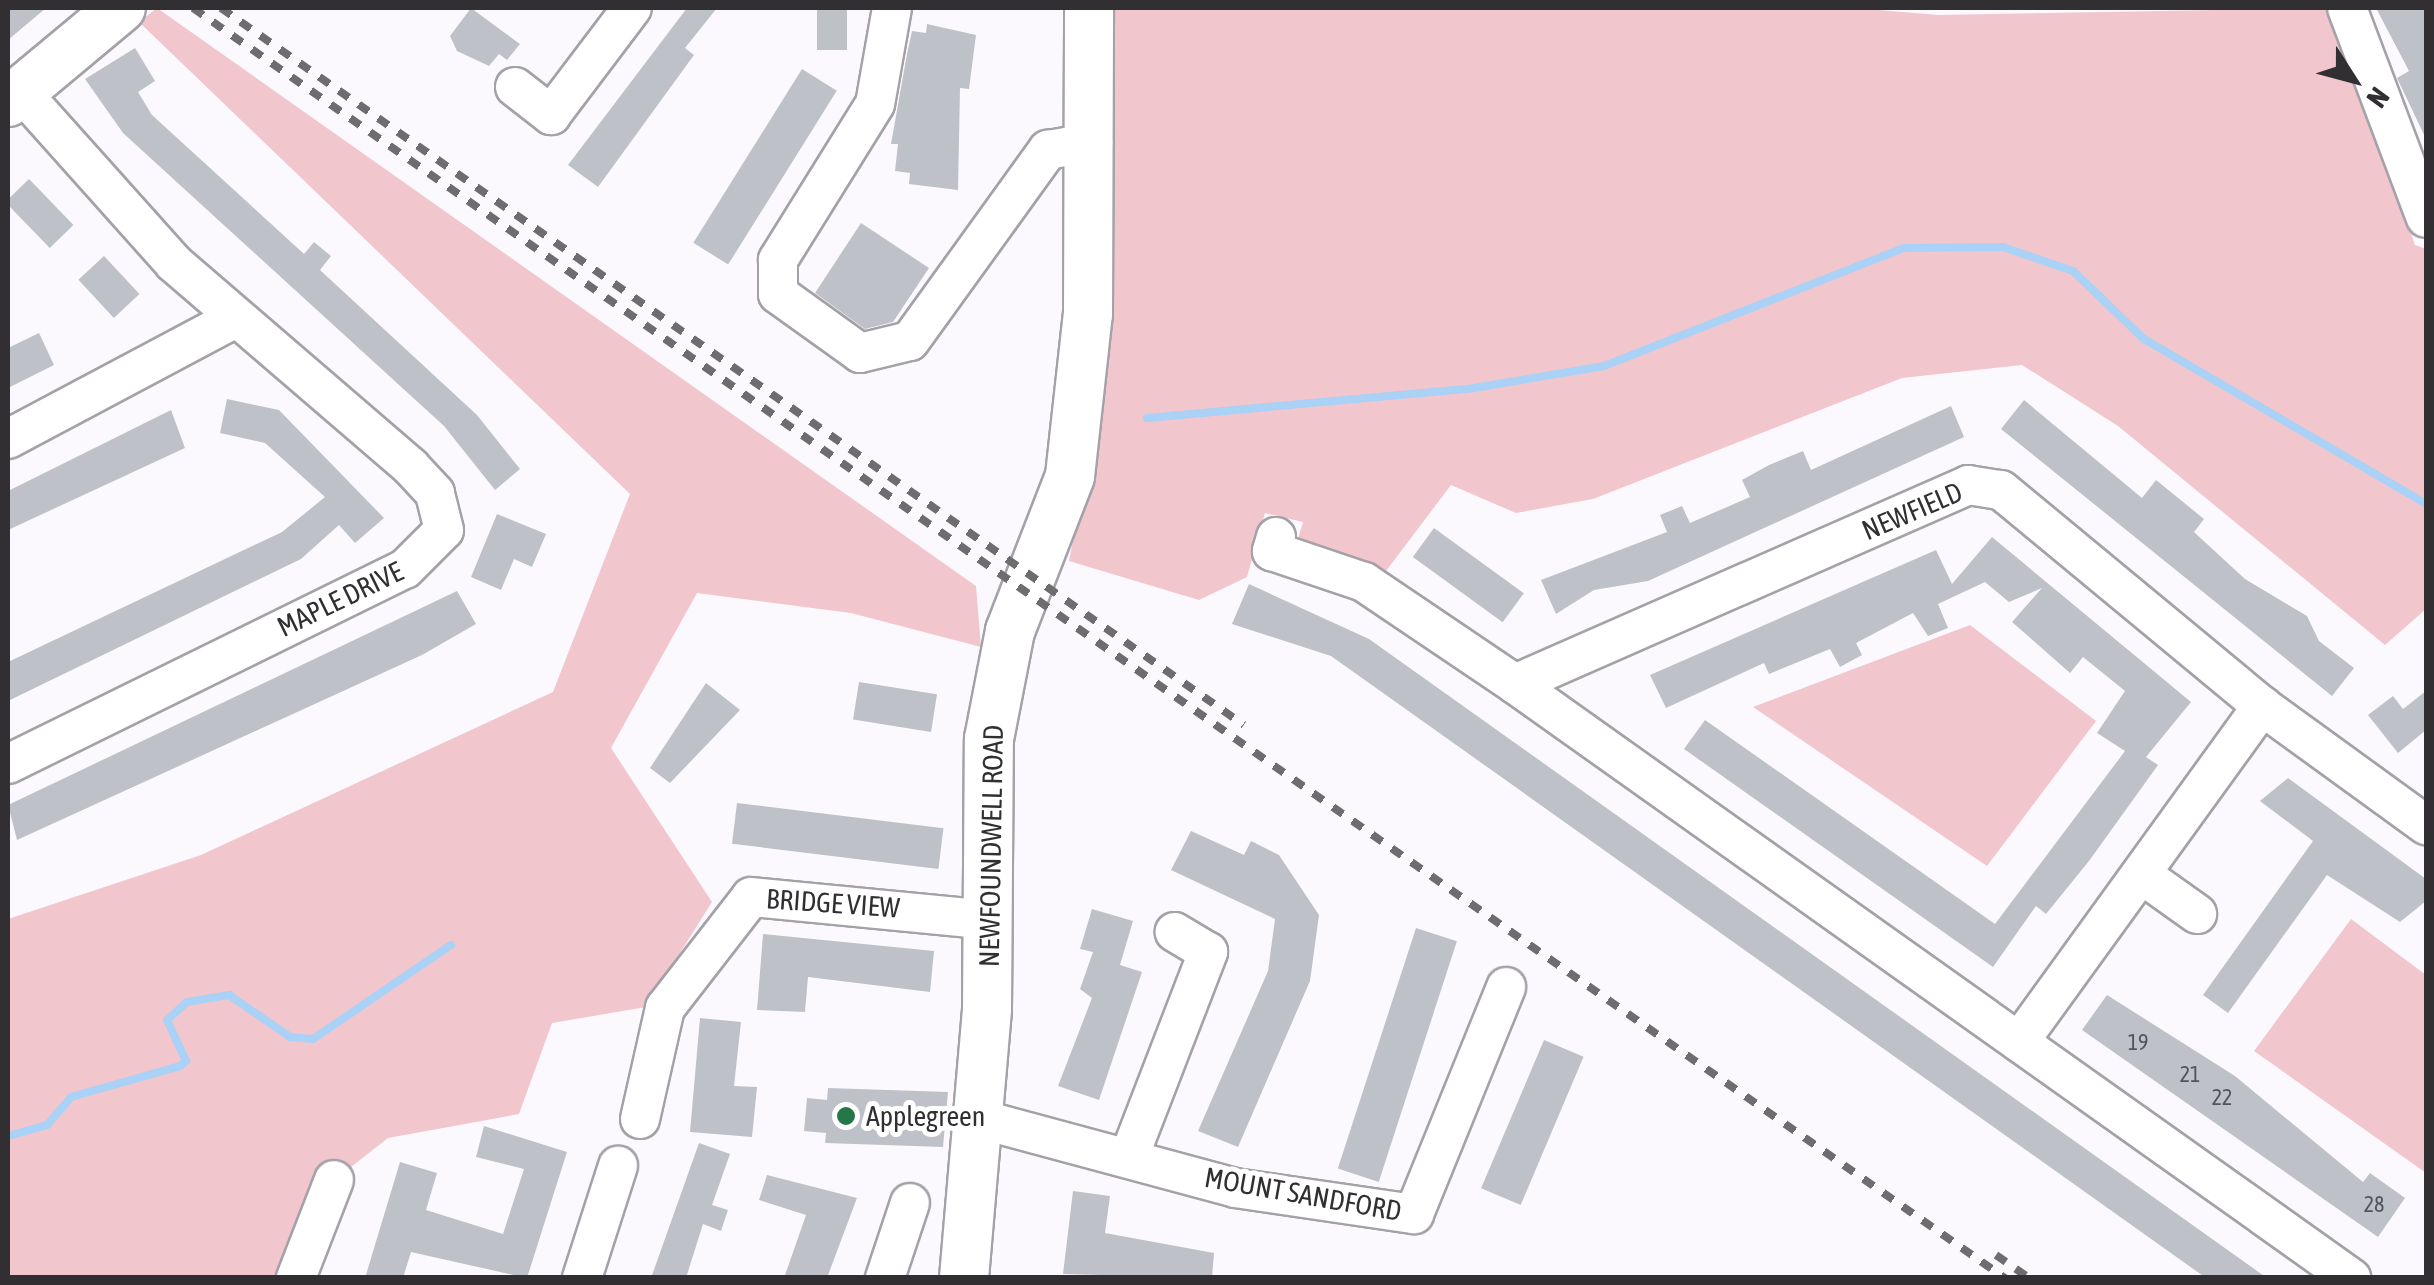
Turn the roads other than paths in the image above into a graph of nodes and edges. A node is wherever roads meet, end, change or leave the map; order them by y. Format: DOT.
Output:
graph roads {
  1 [pos="121,8"];
  2 [pos="632,8"];
  3 [pos="892,8"];
  4 [pos="1089,8"];
  5 [pos="2347,8"];
  6 [pos="515,87"];
  7 [pos="14,96"];
  8 [pos="1093,142"];
  9 [pos="2419,174"];
  10 [pos="2426,218"];
  11 [pos="236,318"];
  12 [pos="8,439"];
  13 [pos="1276,537"];
  14 [pos="1515,684"];
  15 [pos="2262,706"];
  16 [pos="8,764"];
  17 [pos="2420,812"];
  18 [pos="2141,874"];
  19 [pos="2197,914"];
  20 [pos="988,920"];
  21 [pos="1175,932"];
  22 [pos="1506,987"];
  23 [pos="2019,1042"];
  24 [pos="640,1119"];
  25 [pos="980,1119"];
  26 [pos="1129,1157"];
  27 [pos="618,1166"];
  28 [pos="334,1180"];
  29 [pos="910,1203"];
  30 [pos="296,1278"];
  31 [pos="582,1278"];
  32 [pos="884,1278"];
  33 [pos="964,1278"];
  34 [pos="2351,1278"];
  1 -- 7 [label="main road"];
  2 -- 6 [label="street"];
  3 -- 8 [label="street"];
  4 -- 8 [label="main road, NEWFOUNDWELL ROAD"];
  5 -- 9 [label="street"];
  7 -- 11 [label="street, MAPLE DRIVE"];
  8 -- 20 [label="main road, NEWFOUNDWELL ROAD"];
  9 -- 10 [label="street"];
  11 -- 12 [label="street"];
  11 -- 16 [label="street, MAPLE DRIVE"];
  13 -- 14 [label="street"];
  14 -- 15 [label="street, NEWFIELD"];
  14 -- 23 [label="street"];
  15 -- 17 [label="street, NEWFIELD"];
  15 -- 18 [label="street"];
  18 -- 19 [label="street"];
  18 -- 23 [label="street"];
  20 -- 24 [label="street, BRIDGE VIEW"];
  20 -- 25 [label="main road, NEWFOUNDWELL ROAD"];
  21 -- 26 [label="street"];
  22 -- 26 [label="street, MOUNT SANDFORD"];
  23 -- 34 [label="street"];
  25 -- 26 [label="street, MOUNT SANDFORD"];
  25 -- 33 [label="main road, NEWFOUNDWELL ROAD"];
  27 -- 31 [label="street"];
  28 -- 30 [label="street"];
  29 -- 32 [label="street"];
}
